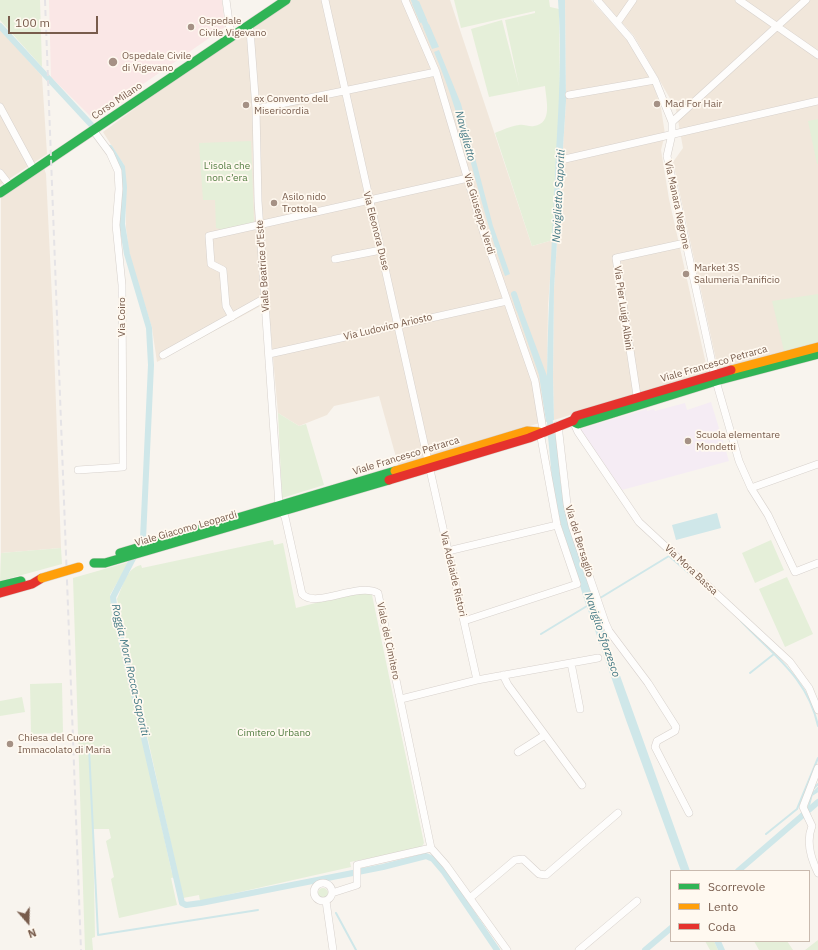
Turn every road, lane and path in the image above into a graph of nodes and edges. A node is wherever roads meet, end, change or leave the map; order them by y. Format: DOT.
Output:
graph roads {
  1 [pos="226,0"];
  2 [pos="286,0"];
  3 [pos="325,0"];
  4 [pos="405,0"];
  5 [pos="596,0"];
  6 [pos="633,0"];
  7 [pos="739,0"];
  8 [pos="806,0"];
  9 [pos="617,23"];
  10 [pos="247,26"];
  11 [pos="778,27"];
  12 [pos="231,37"];
  13 [pos="818,55"];
  14 [pos="436,72"];
  15 [pos="655,80"];
  16 [pos="345,90"];
  17 [pos="569,95"];
  18 [pos="818,101"];
  19 [pos="0,107"];
  20 [pos="256,108"];
  21 [pos="672,122"];
  22 [pos="95,128"];
  23 [pos="672,134"];
  24 [pos="565,159"];
  25 [pos="34,170"];
  26 [pos="0,173"];
  27 [pos="468,178"];
  28 [pos="10,186"];
  29 [pos="0,193"];
  30 [pos="368,200"];
  31 [pos="260,225"];
  32 [pos="685,243"];
  33 [pos="382,250"];
  34 [pos="336,260"];
  35 [pos="265,298"];
  36 [pos="507,301"];
  37 [pos="232,317"];
  38 [pos="398,325"];
  39 [pos="818,347"];
  40 [pos="269,354"];
  41 [pos="818,354"];
  42 [pos="163,355"];
  43 [pos="715,378"];
  44 [pos="638,401"];
  45 [pos="573,421"];
  46 [pos="548,429"];
  47 [pos="818,464"];
  48 [pos="428,465"];
  49 [pos="78,470"];
  50 [pos="751,488"];
  51 [pos="281,509"];
  52 [pos="557,525"];
  53 [pos="448,551"];
  54 [pos="818,563"];
  55 [pos="42,578"];
  56 [pos="0,586"];
  57 [pos="0,593"];
  58 [pos="464,621"];
  59 [pos="598,658"];
  60 [pos="571,663"];
  61 [pos="503,675"];
  62 [pos="477,680"];
  63 [pos="401,699"];
  64 [pos="580,710"];
  65 [pos="818,710"];
  66 [pos="545,735"];
  67 [pos="518,752"];
  68 [pos="818,768"];
  69 [pos="582,785"];
  70 [pos="618,813"];
  71 [pos="689,813"];
  72 [pos="431,848"];
  73 [pos="818,873"];
  74 [pos="332,893"];
  75 [pos="470,898"];
  76 [pos="326,901"];
  77 [pos="637,902"];
  78 [pos="333,950"];
  79 [pos="507,950"];
  80 [pos="579,950"];
  1 -- 12 [label="street"];
  2 -- 10 [label="main road, Corso Milano"];
  3 -- 16 [label="street, Via Eleonora Duse"];
  4 -- 14 [label="street, Via Giuseppe Verdi"];
  5 -- 9 [label="street, Via Manara Negrone"];
  6 -- 9 [label="street"];
  7 -- 11 [label="street"];
  8 -- 11 [label="street"];
  9 -- 15 [label="street, Via Manara Negrone"];
  10 -- 12 [label="main road, Corso Milano"];
  10 -- 20 [label="street, Viale Beatrice d'Este"];
  11 -- 13 [label="street"];
  11 -- 21 [label="street"];
  12 -- 22 [label="main road, Corso Milano"];
  14 -- 16 [label="street"];
  14 -- 27 [label="street, Via Giuseppe Verdi"];
  15 -- 17 [label="street"];
  15 -- 21 [label="street, Via Manara Negrone"];
  16 -- 20 [label="street"];
  16 -- 30 [label="street, Via Eleonora Duse"];
  18 -- 23 [label="street"];
  19 -- 25 [label="street"];
  20 -- 31 [label="street, Viale Beatrice d'Este"];
  21 -- 23 [label="street, Via Manara Negrone"];
  22 -- 25 [label="main road, Corso Milano"];
  22 -- 49 [label="street, Via Coiro"];
  23 -- 24 [label="street"];
  23 -- 32 [label="street, Via Manara Negrone"];
  25 -- 28 [label="main road, Corso Milano"];
  26 -- 28 [label="street"];
  27 -- 30 [label="street"];
  27 -- 36 [label="street, Via Giuseppe Verdi"];
  28 -- 29 [label="main road, Corso Milano"];
  30 -- 31 [label="street"];
  30 -- 33 [label="street, Via Eleonora Duse"];
  31 -- 35 [label="street, Viale Beatrice d'Este"];
  31 -- 37 [label="street"];
  32 -- 43 [label="street, Via Manara Negrone"];
  32 -- 44 [label="street, Via Pier Luigi Albini"];
  33 -- 34 [label="street"];
  33 -- 38 [label="street, Via Eleonora Duse"];
  35 -- 37 [label="street"];
  35 -- 40 [label="street, Viale Beatrice d'Este"];
  36 -- 38 [label="street, Via Ludovico Ariosto"];
  36 -- 46 [label="street, Via Giuseppe Verdi"];
  37 -- 42 [label="street"];
  38 -- 40 [label="street, Via Ludovico Ariosto"];
  38 -- 48 [label="street, Via Eleonora Duse"];
  39 -- 43 [label="main road, Viale Francesco Petrarca"];
  40 -- 51 [label="street, Viale Beatrice d'Este"];
  41 -- 43 [label="main road, Viale Francesco Petrarca"];
  43 -- 44 [label="main road, Viale Francesco Petrarca"];
  43 -- 50 [label="street, Via Manara Negrone"];
  44 -- 45 [label="main road, Viale Francesco Petrarca"];
  45 -- 46 [label="main road, Viale Francesco Petrarca"];
  45 -- 65 [label="street, Via Mora Bassa"];
  46 -- 48 [label="main road, Viale Francesco Petrarca"];
  46 -- 52 [label="street"];
  46 -- 71 [label="street, Via del Bersaglio"];
  47 -- 50 [label="street"];
  48 -- 51 [label="main road, Viale Francesco Petrarca"];
  48 -- 53 [label="street, Via Adelaide Ristori"];
  50 -- 54 [label="street, Via Manara Negrone"];
  51 -- 55 [label="main road, Viale Giacomo Leopardi, bridge"];
  51 -- 63 [label="street, Viale del Cimitero"];
  52 -- 53 [label="street"];
  52 -- 58 [label="street"];
  53 -- 58 [label="street, Via Adelaide Ristori"];
  55 -- 56 [label="main road, Viale Giacomo Leopardi"];
  55 -- 57 [label="main road, Viale Giacomo Leopardi"];
  58 -- 62 [label="street, Via Adelaide Ristori"];
  59 -- 60 [label="street"];
  60 -- 61 [label="street"];
  60 -- 64 [label="street"];
  61 -- 62 [label="street"];
  61 -- 66 [label="street"];
  62 -- 63 [label="street"];
  63 -- 72 [label="street, Viale del Cimitero"];
  66 -- 67 [label="street"];
  66 -- 69 [label="street"];
  68 -- 73 [label="street"];
  70 -- 75 [label="street"];
  72 -- 74 [label="street"];
  72 -- 75 [label="street"];
  74 -- 76 [label="street"];
  74 -- 76 [label="street"];
  75 -- 79 [label="street"];
  76 -- 78 [label="street"];
  77 -- 80 [label="street"];
}
